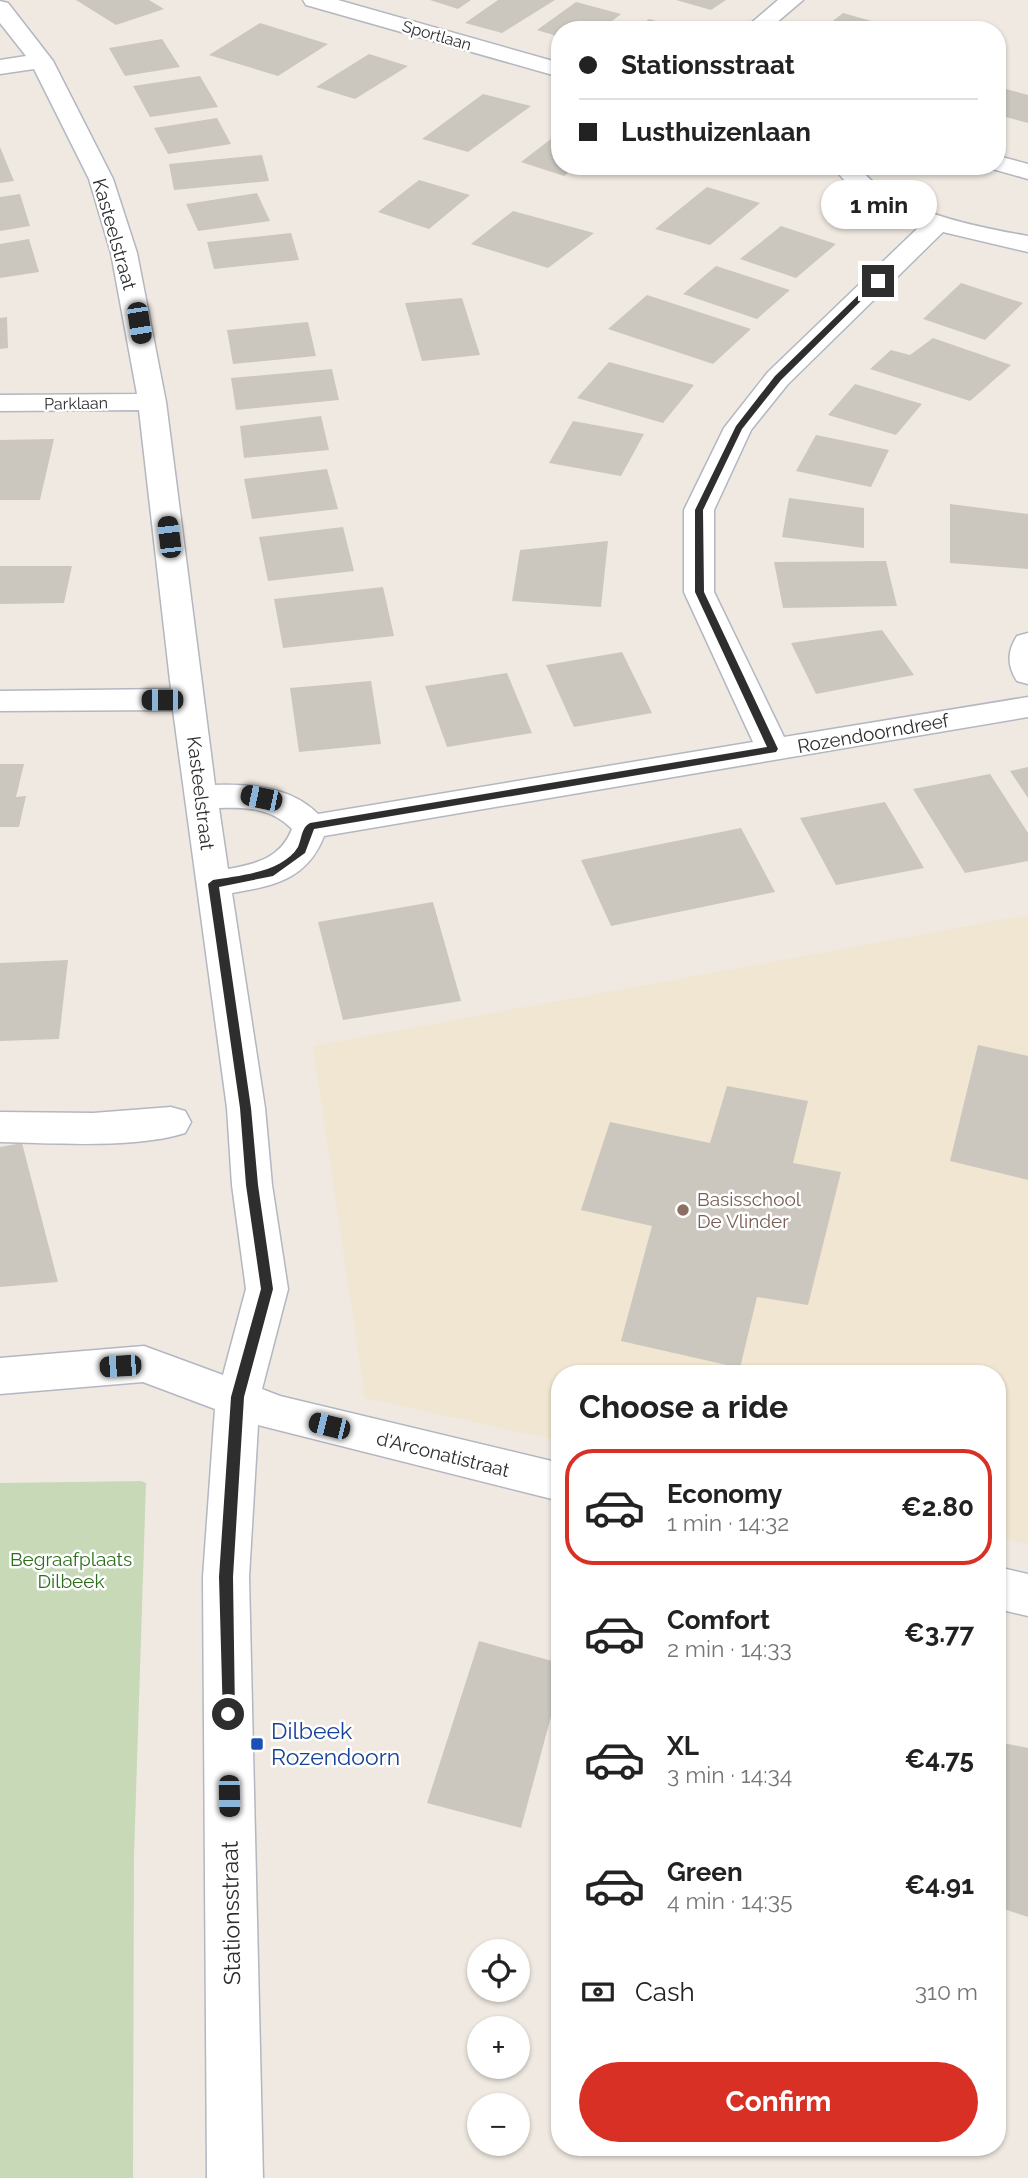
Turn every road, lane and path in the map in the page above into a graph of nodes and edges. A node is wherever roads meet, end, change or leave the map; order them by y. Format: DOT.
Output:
graph roads {
  1 [pos="314,0"];
  2 [pos="792,0"];
  3 [pos="0,8"];
  4 [pos="765,21"];
  5 [pos="42,61"];
  6 [pos="0,67"];
  7 [pos="551,67"];
  8 [pos="1006,165"];
  9 [pos="1028,172"];
  10 [pos="849,175"];
  11 [pos="937,223"];
  12 [pos="1028,244"];
  13 [pos="152,402"];
  14 [pos="0,403"];
  15 [pos="1028,643"];
  16 [pos="1028,674"];
  17 [pos="1026,698"];
  18 [pos="190,699"];
  19 [pos="0,701"];
  20 [pos="773,749"];
  21 [pos="200,797"];
  22 [pos="310,827"];
  23 [pos="213,884"];
  24 [pos="171,1122"];
  25 [pos="0,1127"];
  26 [pos="0,1376"];
  27 [pos="238,1397"];
  28 [pos="551,1480"];
  29 [pos="1006,1590"];
  30 [pos="1028,1595"];
  31 [pos="235,2178"];
  1 -- 7 [label="street, Sportlaan"];
  2 -- 4 [label="street"];
  3 -- 5 [label="street, Kasteelstraat"];
  5 -- 6 [label="street"];
  5 -- 13 [label="street, Kasteelstraat"];
  8 -- 9 [label="street"];
  10 -- 11 [label="street"];
  11 -- 12 [label="street"];
  11 -- 20 [label="street"];
  13 -- 14 [label="street, Parklaan"];
  13 -- 18 [label="street, Kasteelstraat"];
  15 -- 16 [label="street"];
  17 -- 20 [label="street, Rozendoorndreef"];
  18 -- 19 [label="street"];
  18 -- 21 [label="street, Kasteelstraat"];
  20 -- 22 [label="street, Rozendoorndreef"];
  21 -- 22 [label="street"];
  21 -- 23 [label="street, Kasteelstraat"];
  22 -- 23 [label="street"];
  23 -- 27 [label="street, Kasteelstraat"];
  24 -- 25 [label="street"];
  26 -- 27 [label="street, d'Arconatistraat"];
  27 -- 28 [label="street, d'Arconatistraat"];
  27 -- 31 [label="street, Stationsstraat"];
  29 -- 30 [label="street"];
}
